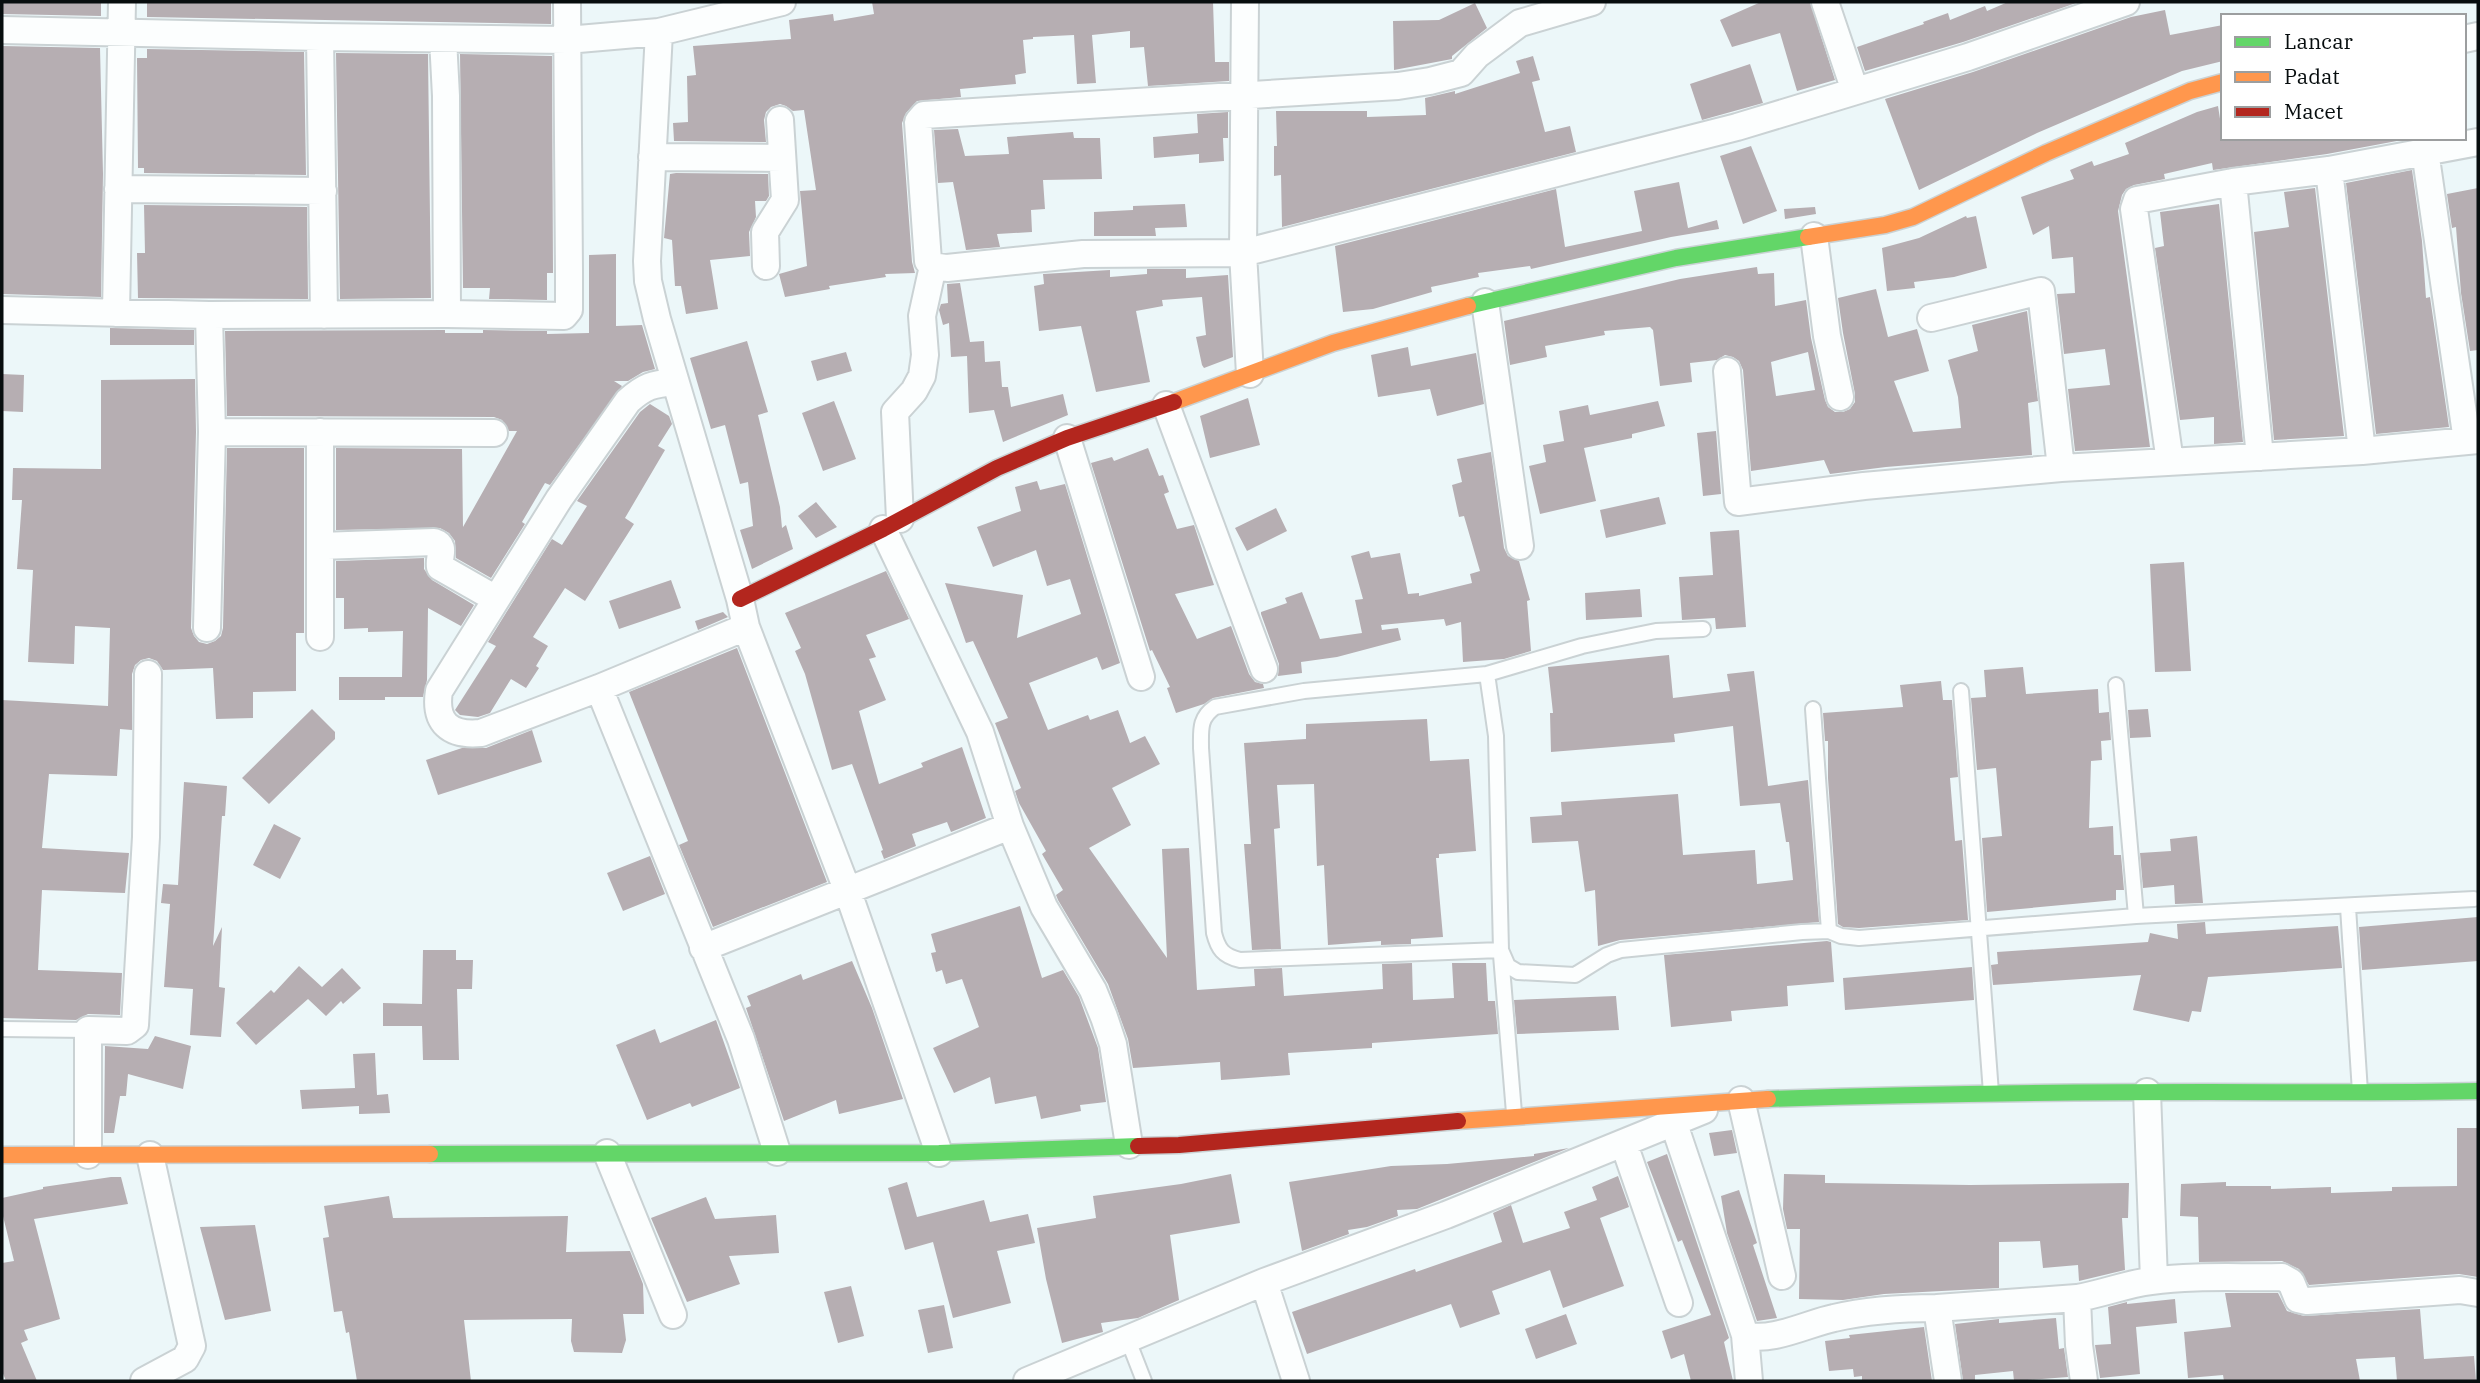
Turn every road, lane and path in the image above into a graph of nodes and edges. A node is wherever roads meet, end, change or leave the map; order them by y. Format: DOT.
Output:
graph roads {
  1 [pos="122,2"];
  2 [pos="567,2"];
  3 [pos="782,2"];
  4 [pos="1245,2"];
  5 [pos="1592,2"];
  6 [pos="1825,2"];
  7 [pos="2126,2"];
  8 [pos="1522,12"];
  9 [pos="2,30"];
  10 [pos="121,31"];
  11 [pos="659,32"];
  12 [pos="320,37"];
  13 [pos="443,39"];
  14 [pos="567,40"];
  15 [pos="2221,83"];
  16 [pos="1855,91"];
  17 [pos="1244,94"];
  18 [pos="780,120"];
  19 [pos="2478,142"];
  20 [pos="2425,151"];
  21 [pos="652,157"];
  22 [pos="782,158"];
  23 [pos="2329,170"];
  24 [pos="2233,182"];
  25 [pos="118,189"];
  26 [pos="323,191"];
  27 [pos="1814,236"];
  28 [pos="1243,253"];
  29 [pos="766,266"];
  30 [pos="933,266"];
  31 [pos="1485,302"];
  32 [pos="2,310"];
  33 [pos="116,313"];
  34 [pos="447,314"];
  35 [pos="209,315"];
  36 [pos="324,315"];
  37 [pos="1931,318"];
  38 [pos="1727,371"];
  39 [pos="1250,374"];
  40 [pos="675,382"];
  41 [pos="1840,397"];
  42 [pos="1166,405"];
  43 [pos="212,432"];
  44 [pos="320,432"];
  45 [pos="494,433"];
  46 [pos="1067,438"];
  47 [pos="2472,441"];
  48 [pos="2362,451"];
  49 [pos="2260,457"];
  50 [pos="2170,462"];
  51 [pos="2061,468"];
  52 [pos="892,524"];
  53 [pos="320,546"];
  54 [pos="1520,546"];
  55 [pos="496,599"];
  56 [pos="740,599"];
  57 [pos="746,627"];
  58 [pos="207,628"];
  59 [pos="1703,629"];
  60 [pos="320,637"];
  61 [pos="1264,669"];
  62 [pos="148,674"];
  63 [pos="1487,674"];
  64 [pos="1141,677"];
  65 [pos="2116,685"];
  66 [pos="598,688"];
  67 [pos="1961,691"];
  68 [pos="1812,709"];
  69 [pos="1010,827"];
  70 [pos="848,892"];
  71 [pos="2474,899"];
  72 [pos="2348,907"];
  73 [pos="2136,916"];
  74 [pos="1980,928"];
  75 [pos="1829,931"];
  76 [pos="703,948"];
  77 [pos="1501,950"];
  78 [pos="2,1029"];
  79 [pos="88,1030"];
  80 [pos="2478,1091"];
  81 [pos="2147,1092"];
  82 [pos="1991,1094"];
  83 [pos="2360,1094"];
  84 [pos="1733,1100"];
  85 [pos="1514,1116"];
  86 [pos="1674,1124"];
  87 [pos="1624,1144"];
  88 [pos="1129,1145"];
  89 [pos="777,1152"];
  90 [pos="607,1153"];
  91 [pos="939,1153"];
  92 [pos="2,1155"];
  93 [pos="88,1155"];
  94 [pos="150,1155"];
  95 [pos="1782,1276"];
  96 [pos="2154,1280"];
  97 [pos="1264,1282"];
  98 [pos="2478,1293"];
  99 [pos="2077,1298"];
  100 [pos="1679,1303"];
  101 [pos="1937,1308"];
  102 [pos="673,1315"];
  103 [pos="1745,1335"];
  104 [pos="1128,1340"];
  105 [pos="144,1381"];
  106 [pos="1027,1381"];
  107 [pos="1144,1381"];
  108 [pos="1296,1381"];
  109 [pos="1749,1381"];
  110 [pos="1948,1381"];
  111 [pos="2084,1381"];
  1 -- 10 [label="street"];
  2 -- 14 [label="street"];
  3 -- 11 [label="street"];
  4 -- 17 [label="street"];
  5 -- 8 [label="street"];
  6 -- 16 [label="street"];
  7 -- 16 [label="street"];
  8 -- 17 [label="street"];
  9 -- 10 [label="street"];
  10 -- 12 [label="street"];
  10 -- 25 [label="street"];
  11 -- 14 [label="street"];
  11 -- 21 [label="street"];
  12 -- 13 [label="street"];
  12 -- 26 [label="street"];
  13 -- 14 [label="street"];
  13 -- 34 [label="street"];
  14 -- 34 [label="street"];
  15 -- 27 [label="main road"];
  16 -- 28 [label="street"];
  17 -- 28 [label="street"];
  17 -- 30 [label="street"];
  18 -- 22 [label="street"];
  19 -- 20 [label="street"];
  20 -- 23 [label="street"];
  20 -- 47 [label="street"];
  21 -- 22 [label="street"];
  21 -- 40 [label="street"];
  22 -- 29 [label="street"];
  23 -- 24 [label="street"];
  23 -- 48 [label="street"];
  24 -- 49 [label="street"];
  24 -- 50 [label="street"];
  25 -- 26 [label="street"];
  25 -- 33 [label="street"];
  26 -- 36 [label="street"];
  27 -- 31 [label="main road"];
  27 -- 41 [label="street"];
  28 -- 30 [label="street"];
  28 -- 39 [label="street"];
  30 -- 52 [label="street"];
  31 -- 39 [label="main road"];
  31 -- 54 [label="street"];
  32 -- 33 [label="street"];
  33 -- 35 [label="street"];
  34 -- 36 [label="street"];
  35 -- 36 [label="street"];
  35 -- 43 [label="street"];
  37 -- 51 [label="street"];
  38 -- 51 [label="street"];
  39 -- 42 [label="main road"];
  40 -- 55 [label="street"];
  40 -- 56 [label="street"];
  42 -- 46 [label="main road"];
  42 -- 61 [label="street"];
  43 -- 44 [label="street"];
  43 -- 58 [label="street"];
  44 -- 45 [label="street"];
  44 -- 53 [label="street"];
  46 -- 52 [label="main road"];
  46 -- 64 [label="street"];
  47 -- 48 [label="street"];
  48 -- 49 [label="street"];
  49 -- 50 [label="street"];
  50 -- 51 [label="street"];
  52 -- 56 [label="main road"];
  52 -- 69 [label="street"];
  53 -- 55 [label="street"];
  53 -- 60 [label="street"];
  55 -- 66 [label="street"];
  56 -- 57 [label="street"];
  57 -- 66 [label="street"];
  57 -- 70 [label="street"];
  59 -- 63 [label="lane"];
  62 -- 79 [label="street"];
  63 -- 77 [label="lane"];
  63 -- 77 [label="lane"];
  65 -- 73 [label="lane"];
  66 -- 76 [label="street"];
  67 -- 74 [label="lane"];
  68 -- 75 [label="lane"];
  69 -- 70 [label="street"];
  69 -- 88 [label="street"];
  70 -- 76 [label="street"];
  70 -- 91 [label="street"];
  71 -- 72 [label="lane"];
  72 -- 73 [label="lane"];
  72 -- 83 [label="lane"];
  73 -- 74 [label="lane"];
  74 -- 75 [label="lane"];
  74 -- 82 [label="lane"];
  75 -- 77 [label="lane"];
  76 -- 89 [label="street"];
  77 -- 85 [label="lane"];
  78 -- 79 [label="lane"];
  79 -- 93 [label="street"];
  80 -- 83 [label="main road"];
  81 -- 82 [label="main road"];
  81 -- 83 [label="main road"];
  81 -- 96 [label="street"];
  82 -- 84 [label="main road"];
  84 -- 85 [label="main road"];
  84 -- 86 [label="street"];
  84 -- 95 [label="street"];
  85 -- 88 [label="main road"];
  86 -- 87 [label="street"];
  86 -- 103 [label="street"];
  87 -- 97 [label="street"];
  87 -- 100 [label="street"];
  88 -- 91 [label="main road"];
  89 -- 90 [label="main road"];
  89 -- 91 [label="main road"];
  90 -- 94 [label="main road"];
  90 -- 102 [label="street"];
  92 -- 93 [label="main road"];
  93 -- 94 [label="main road"];
  94 -- 105 [label="street"];
  96 -- 98 [label="street"];
  96 -- 99 [label="street"];
  97 -- 104 [label="street"];
  97 -- 108 [label="street"];
  99 -- 101 [label="street"];
  99 -- 111 [label="street"];
  101 -- 103 [label="street"];
  101 -- 110 [label="street"];
  103 -- 109 [label="street"];
  104 -- 106 [label="street"];
  104 -- 107 [label="lane"];
}
